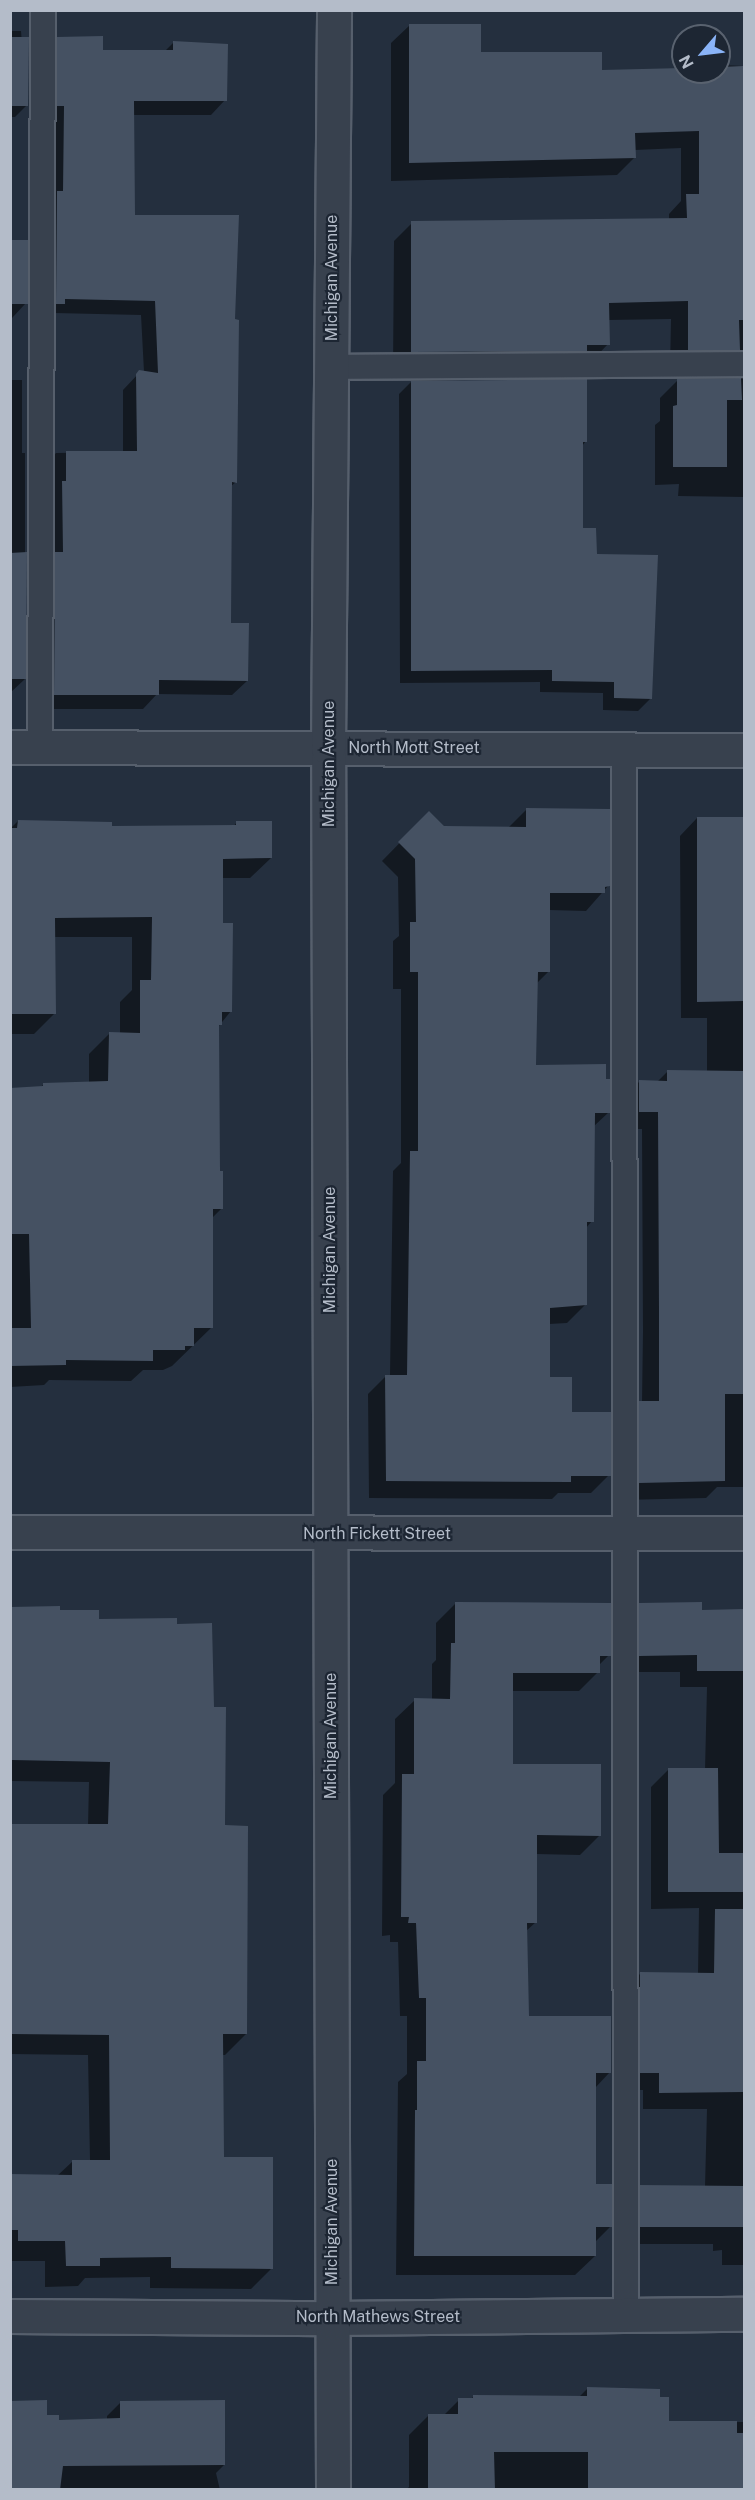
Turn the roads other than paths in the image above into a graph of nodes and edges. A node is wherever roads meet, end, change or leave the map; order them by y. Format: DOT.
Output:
graph roads {
  1 [pos="43,10"];
  2 [pos="334,10"];
  3 [pos="744,364"];
  4 [pos="332,367"];
  5 [pos="25,747"];
  6 [pos="328,748"];
  7 [pos="624,749"];
  8 [pos="744,750"];
  9 [pos="10,1532"];
  10 [pos="744,1533"];
  11 [pos="331,1534"];
  12 [pos="625,1534"];
  13 [pos="744,2314"];
  14 [pos="626,2315"];
  15 [pos="10,2316"];
  16 [pos="332,2318"];
  17 [pos="333,2490"];
  1 -- 5 [label="lane"];
  2 -- 4 [label="street, Michigan Avenue"];
  3 -- 4 [label="lane"];
  4 -- 6 [label="street, Michigan Avenue"];
  5 -- 6 [label="street, North Mott Street"];
  6 -- 7 [label="street, North Mott Street"];
  6 -- 11 [label="street, Michigan Avenue"];
  7 -- 8 [label="street, North Mott Street"];
  7 -- 12 [label="lane"];
  9 -- 11 [label="street, North Fickett Street"];
  10 -- 12 [label="street, North Fickett Street"];
  11 -- 12 [label="street, North Fickett Street"];
  11 -- 16 [label="street, Michigan Avenue"];
  12 -- 14 [label="lane"];
  13 -- 14 [label="street, North Mathews Street"];
  14 -- 16 [label="street, North Mathews Street"];
  15 -- 16 [label="street, North Mathews Street"];
  16 -- 17 [label="street, Michigan Avenue"];
}
